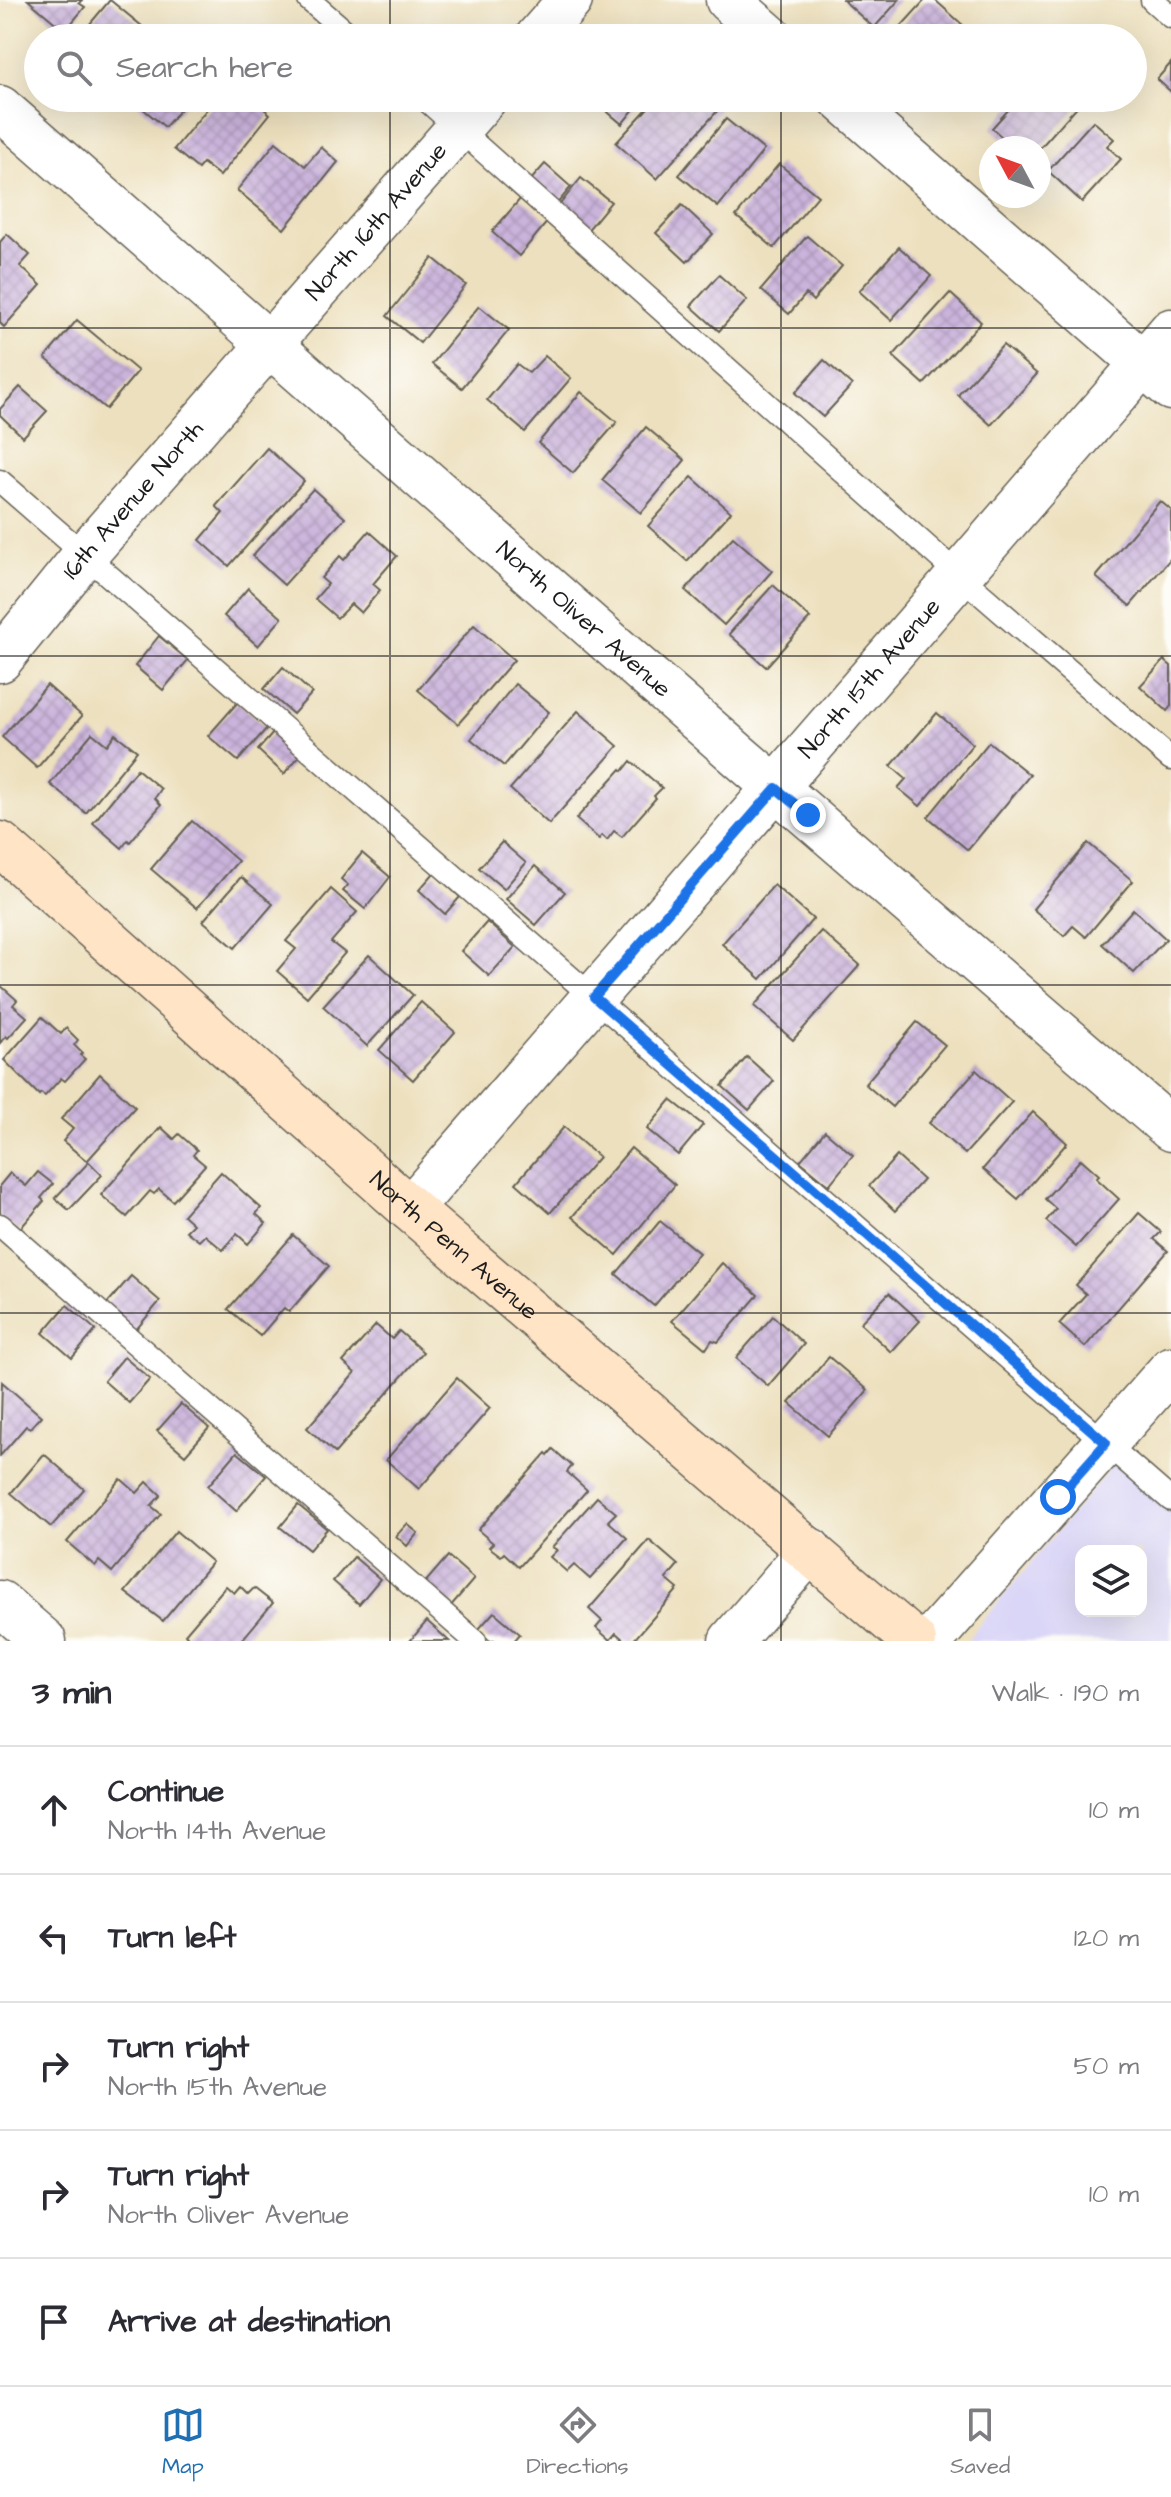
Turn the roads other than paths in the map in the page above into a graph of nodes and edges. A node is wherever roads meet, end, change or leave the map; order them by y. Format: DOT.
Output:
graph roads {
  1 [pos="309,0"];
  2 [pos="570,0"];
  3 [pos="728,0"];
  4 [pos="1152,0"];
  5 [pos="1171,17"];
  6 [pos="337,24"];
  7 [pos="549,24"];
  8 [pos="755,24"];
  9 [pos="0,108"];
  10 [pos="856,112"];
  11 [pos="472,113"];
  12 [pos="1171,331"];
  13 [pos="270,345"];
  14 [pos="1157,375"];
  15 [pos="0,481"];
  16 [pos="84,556"];
  17 [pos="960,576"];
  18 [pos="0,660"];
  19 [pos="1171,759"];
  20 [pos="776,788"];
  21 [pos="0,844"];
  22 [pos="594,997"];
  23 [pos="1171,1129"];
  24 [pos="410,1209"];
  25 [pos="0,1225"];
  26 [pos="1171,1369"];
  27 [pos="1106,1443"];
  28 [pos="1171,1500"];
  29 [pos="810,1550"];
  30 [pos="0,1603"];
  31 [pos="44,1641"];
  32 [pos="475,1641"];
  33 [pos="731,1641"];
  34 [pos="914,1641"];
  35 [pos="930,1641"];
  1 -- 6 [label="lane"];
  2 -- 7 [label="street"];
  3 -- 8 [label="street"];
  4 -- 5 [label="lane"];
  9 -- 13 [label="street, North Oliver Avenue"];
  10 -- 14 [label="street"];
  11 -- 13 [label="street, North 16th Avenue"];
  11 -- 17 [label="lane"];
  12 -- 14 [label="street, North 15th Avenue"];
  13 -- 16 [label="street, 16th Avenue North"];
  13 -- 20 [label="street, North Oliver Avenue"];
  14 -- 17 [label="street, North 15th Avenue"];
  15 -- 16 [label="lane"];
  16 -- 18 [label="street, 16th Avenue North"];
  16 -- 22 [label="lane"];
  17 -- 19 [label="lane"];
  17 -- 20 [label="street, North 15th Avenue"];
  20 -- 22 [label="street, North 15th Avenue"];
  20 -- 23 [label="street, North Oliver Avenue"];
  21 -- 24 [label="main road, North Penn Avenue"];
  22 -- 24 [label="street, North 15th Avenue"];
  22 -- 27 [label="lane"];
  24 -- 29 [label="main road, North Penn Avenue"];
  25 -- 32 [label="lane"];
  26 -- 27 [label="street"];
  27 -- 28 [label="lane"];
  27 -- 35 [label="street"];
  29 -- 33 [label="street"];
  29 -- 34 [label="main road, North Penn Avenue"];
  30 -- 31 [label="street"];
}
